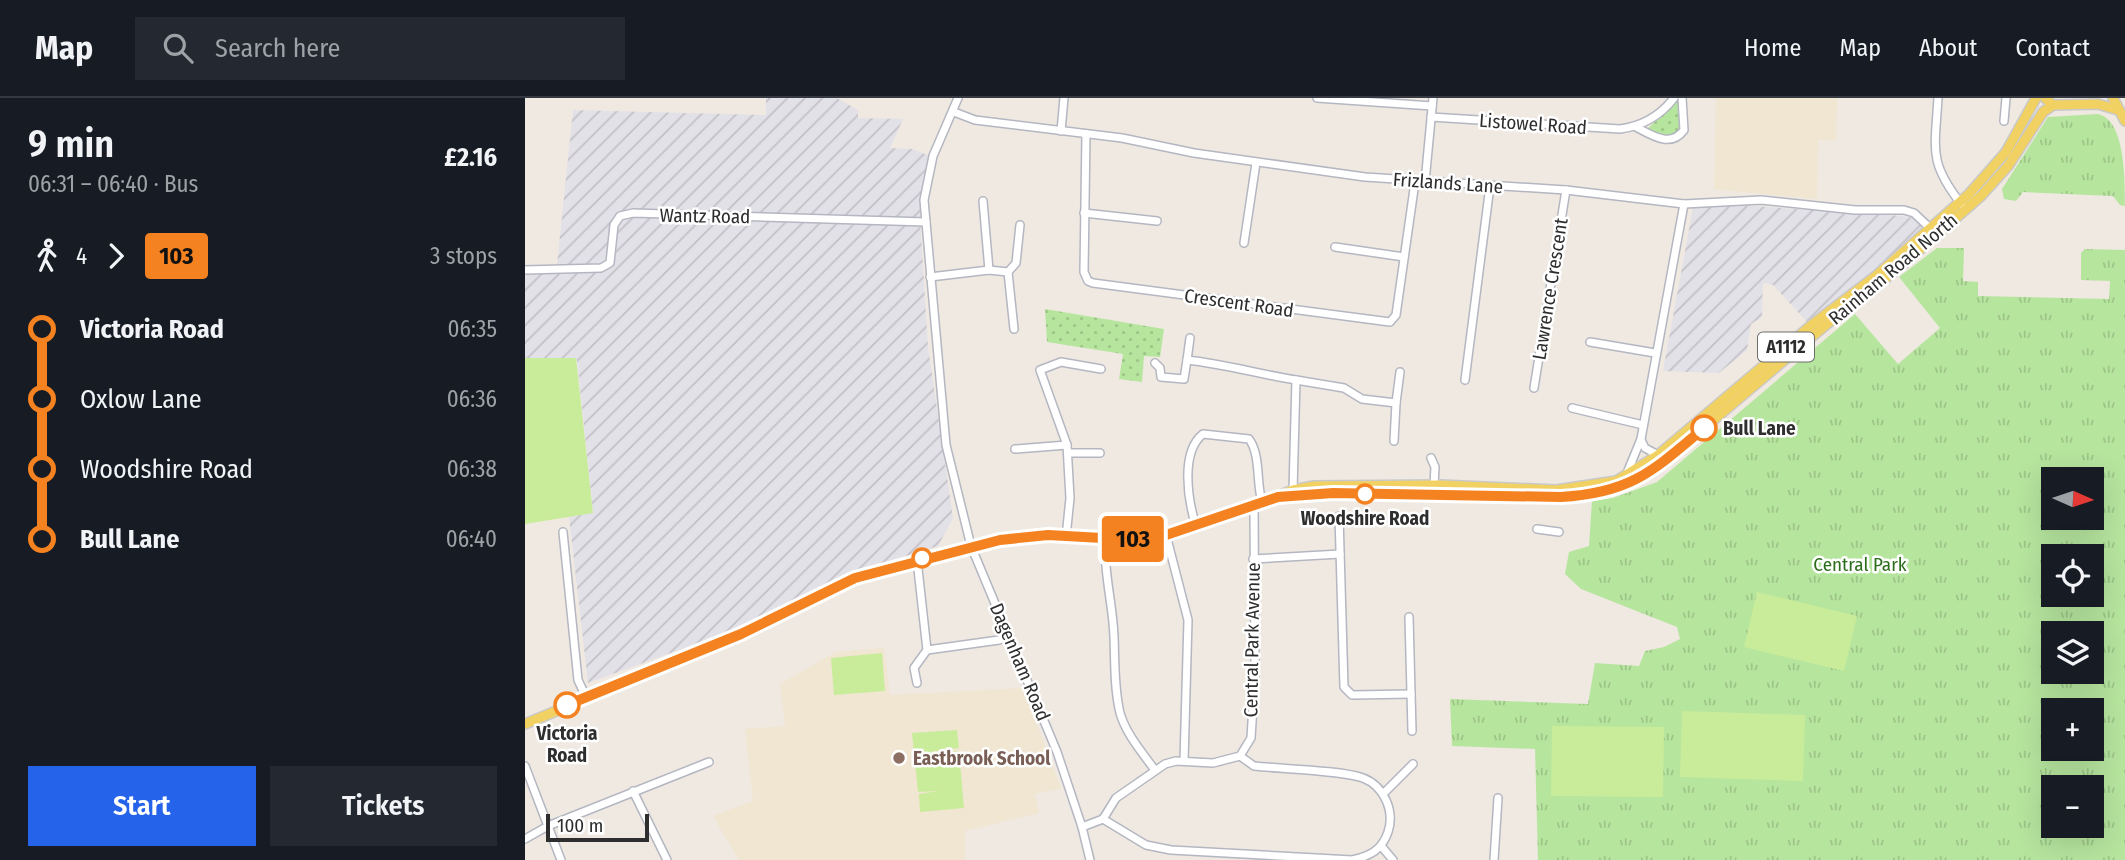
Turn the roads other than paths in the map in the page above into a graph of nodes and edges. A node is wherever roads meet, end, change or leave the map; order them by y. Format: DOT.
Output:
graph roads {
  1 [pos="958,98"];
  2 [pos="1064,98"];
  3 [pos="1317,98"];
  4 [pos="1674,98"];
  5 [pos="1682,98"];
  6 [pos="1938,98"];
  7 [pos="2005,98"];
  8 [pos="2036,98"];
  9 [pos="2045,98"];
  10 [pos="2081,98"];
  11 [pos="2113,98"];
  12 [pos="1432,102"];
  13 [pos="2053,105"];
  14 [pos="2068,106"];
  15 [pos="2118,110"];
  16 [pos="954,112"];
  17 [pos="1431,117"];
  18 [pos="2004,121"];
  19 [pos="2125,121"];
  20 [pos="1636,127"];
  21 [pos="1061,131"];
  22 [pos="1086,134"];
  23 [pos="1256,163"];
  24 [pos="1415,182"];
  25 [pos="1425,182"];
  26 [pos="1490,186"];
  27 [pos="1566,190"];
  28 [pos="983,201"];
  29 [pos="1683,204"];
  30 [pos="1963,205"];
  31 [pos="1084,213"];
  32 [pos="1157,221"];
  33 [pos="926,222"];
  34 [pos="1020,225"];
  35 [pos="1933,231"];
  36 [pos="1244,243"];
  37 [pos="1335,247"];
  38 [pos="1404,257"];
  39 [pos="525,270"];
  40 [pos="989,270"];
  41 [pos="1008,272"];
  42 [pos="930,277"];
  43 [pos="1014,329"];
  44 [pos="1190,338"];
  45 [pos="1590,342"];
  46 [pos="1655,353"];
  47 [pos="1187,360"];
  48 [pos="1156,363"];
  49 [pos="1101,369"];
  50 [pos="1400,372"];
  51 [pos="1296,380"];
  52 [pos="1465,380"];
  53 [pos="1534,388"];
  54 [pos="1397,403"];
  55 [pos="1572,408"];
  56 [pos="1643,425"];
  57 [pos="1640,439"];
  58 [pos="1394,441"];
  59 [pos="1015,449"];
  60 [pos="1067,449"];
  61 [pos="1100,453"];
  62 [pos="1658,455"];
  63 [pos="1431,458"];
  64 [pos="1624,477"];
  65 [pos="1434,485"];
  66 [pos="1293,490"];
  67 [pos="1278,497"];
  68 [pos="1258,504"];
  69 [pos="1339,516"];
  70 [pos="1196,526"];
  71 [pos="1537,529"];
  72 [pos="1559,532"];
  73 [pos="563,533"];
  74 [pos="1166,535"];
  75 [pos="1066,537"];
  76 [pos="1106,539"];
  77 [pos="971,546"];
  78 [pos="1340,554"];
  79 [pos="1253,559"];
  80 [pos="917,560"];
  81 [pos="1409,617"];
  82 [pos="1009,635"];
  83 [pos="927,650"];
  84 [pos="917,683"];
  85 [pos="1411,694"];
  86 [pos="586,697"];
  87 [pos="525,724"];
  88 [pos="1412,731"];
  89 [pos="1240,756"];
  90 [pos="1184,761"];
  91 [pos="709,762"];
  92 [pos="1413,764"];
  93 [pos="525,766"];
  94 [pos="1154,769"];
  95 [pos="633,791"];
  96 [pos="1383,793"];
  97 [pos="1497,798"];
  98 [pos="1103,819"];
  99 [pos="548,826"];
  100 [pos="1083,827"];
  101 [pos="525,839"];
  102 [pos="1382,846"];
  103 [pos="561,860"];
  104 [pos="667,860"];
  105 [pos="1090,860"];
  106 [pos="1393,860"];
  107 [pos="1494,860"];
  1 -- 16 [label="street, Dagenham Road"];
  2 -- 21 [label="street"];
  3 -- 12 [label="street"];
  4 -- 20 [label="street"];
  5 -- 20 [label="street, Listowel Road"];
  6 -- 30 [label="street"];
  7 -- 18 [label="street"];
  8 -- 30 [label="main road, Rainham Road North / A1112"];
  9 -- 13 [label="main road"];
  10 -- 14 [label="main road"];
  11 -- 15 [label="main road"];
  12 -- 17 [label="street"];
  13 -- 14 [label="main road"];
  13 -- 30 [label="main road, Rainham Road North / A1112"];
  14 -- 15 [label="main road"];
  15 -- 19 [label="main road"];
  16 -- 21 [label="street, Frizlands Lane"];
  16 -- 33 [label="street, Dagenham Road"];
  17 -- 20 [label="street, Listowel Road"];
  17 -- 25 [label="street"];
  21 -- 22 [label="street, Frizlands Lane"];
  22 -- 23 [label="street, Frizlands Lane"];
  22 -- 31 [label="street, Crescent Road"];
  23 -- 24 [label="street, Frizlands Lane"];
  23 -- 36 [label="street"];
  24 -- 25 [label="street, Frizlands Lane"];
  24 -- 38 [label="street, Crescent Road"];
  25 -- 26 [label="street, Frizlands Lane"];
  26 -- 27 [label="street, Frizlands Lane"];
  26 -- 52 [label="street"];
  27 -- 29 [label="street, Frizlands Lane"];
  27 -- 53 [label="street, Lawrence Crescent"];
  28 -- 40 [label="street"];
  29 -- 35 [label="street, Frizlands Lane"];
  29 -- 46 [label="street"];
  30 -- 35 [label="main road, Rainham Road North / A1112"];
  31 -- 32 [label="street"];
  31 -- 38 [label="street, Crescent Road"];
  33 -- 39 [label="street, Wantz Road"];
  33 -- 42 [label="street, Dagenham Road"];
  34 -- 41 [label="street"];
  35 -- 62 [label="main road, Rainham Road North / A1112"];
  35 -- 67 [label="main road, Rainham Road North / A1112"];
  37 -- 38 [label="street"];
  40 -- 41 [label="street"];
  40 -- 42 [label="street"];
  41 -- 43 [label="street"];
  42 -- 77 [label="street, Dagenham Road"];
  44 -- 47 [label="street"];
  45 -- 46 [label="street"];
  46 -- 56 [label="street"];
  47 -- 48 [label="street"];
  47 -- 51 [label="street"];
  49 -- 60 [label="street"];
  50 -- 54 [label="street"];
  51 -- 54 [label="street"];
  51 -- 66 [label="street"];
  54 -- 58 [label="street"];
  55 -- 56 [label="street"];
  56 -- 57 [label="street"];
  57 -- 62 [label="street"];
  57 -- 64 [label="street"];
  59 -- 60 [label="street"];
  60 -- 61 [label="street"];
  60 -- 75 [label="street"];
  62 -- 64 [label="main road, Rainham Road North / A1112"];
  63 -- 65 [label="street"];
  64 -- 65 [label="main road, Rainham Road North / A1112"];
  65 -- 66 [label="main road, Rainham Road North / A1112"];
  66 -- 67 [label="main road, Rainham Road North / A1112"];
  67 -- 68 [label="main road, Rainham Road North / A1112"];
  68 -- 70 [label="main road, Rainham Road North / A1112"];
  68 -- 70 [label="street, Central Park Avenue"];
  68 -- 79 [label="street, Central Park Avenue"];
  69 -- 78 [label="street"];
  70 -- 74 [label="main road, Rainham Road North / A1112"];
  71 -- 72 [label="street"];
  73 -- 86 [label="street"];
  74 -- 76 [label="main road, Rainham Road North / A1112"];
  74 -- 90 [label="street"];
  75 -- 76 [label="main road, Rainham Road North / A1112"];
  75 -- 77 [label="main road, Rainham Road North / A1112"];
  76 -- 94 [label="street"];
  77 -- 80 [label="main road, A1112"];
  77 -- 82 [label="street, Dagenham Road"];
  78 -- 79 [label="street"];
  78 -- 85 [label="street"];
  79 -- 89 [label="street, Central Park Avenue"];
  80 -- 83 [label="street"];
  80 -- 86 [label="main road, A1112"];
  81 -- 85 [label="street"];
  82 -- 83 [label="street"];
  82 -- 100 [label="street, Dagenham Road"];
  83 -- 84 [label="street"];
  85 -- 88 [label="street"];
  86 -- 87 [label="main road, A1112"];
  89 -- 90 [label="street"];
  89 -- 96 [label="street"];
  90 -- 94 [label="street"];
  91 -- 95 [label="street"];
  92 -- 96 [label="street"];
  93 -- 99 [label="street"];
  94 -- 98 [label="street"];
  95 -- 99 [label="street"];
  95 -- 104 [label="street"];
  96 -- 102 [label="street"];
  97 -- 107 [label="street"];
  98 -- 100 [label="street"];
  98 -- 102 [label="street"];
  99 -- 101 [label="street"];
  99 -- 103 [label="street"];
  100 -- 105 [label="street, Dagenham Road"];
  102 -- 106 [label="street"];
}
